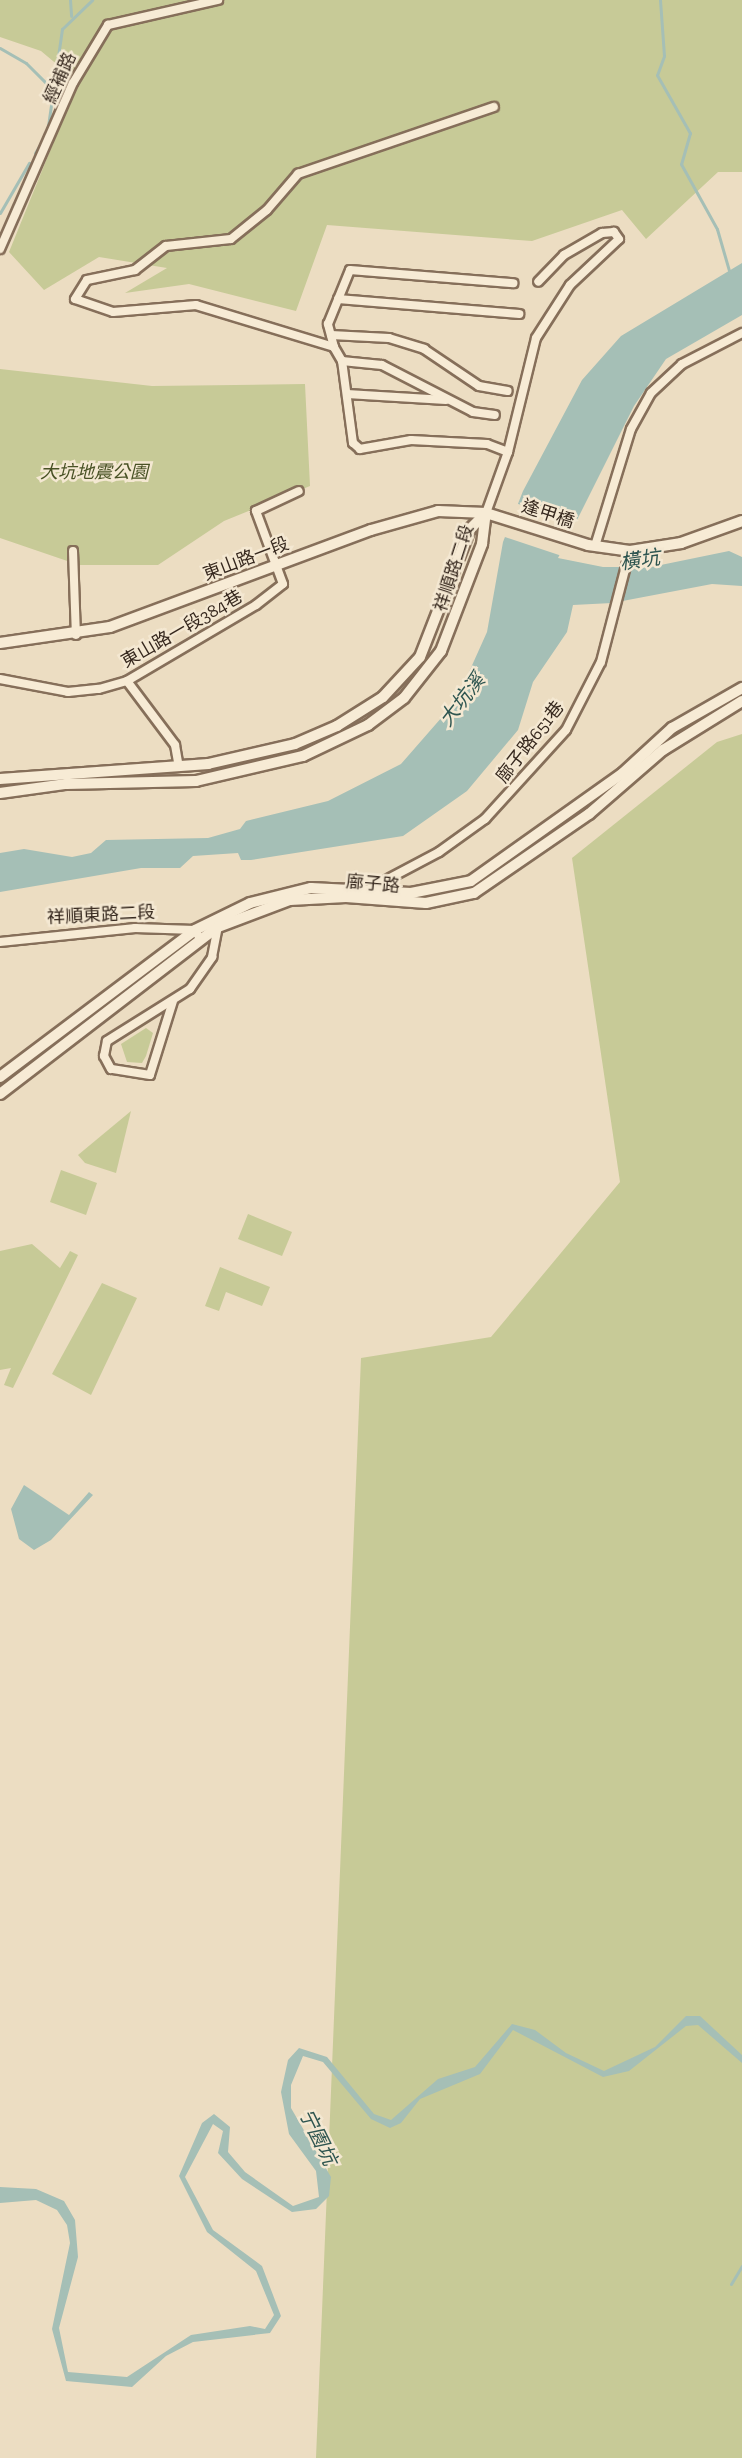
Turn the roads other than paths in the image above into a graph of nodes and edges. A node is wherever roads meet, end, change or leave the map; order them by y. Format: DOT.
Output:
graph roads {
  1 [pos="218,0"];
  2 [pos="494,107"];
  3 [pos="0,249"];
  4 [pos="538,282"];
  5 [pos="513,283"];
  6 [pos="338,299"];
  7 [pos="519,314"];
  8 [pos="742,333"];
  9 [pos="331,335"];
  10 [pos="334,346"];
  11 [pos="342,361"];
  12 [pos="508,391"];
  13 [pos="347,394"];
  14 [pos="448,401"];
  15 [pos="495,415"];
  16 [pos="508,452"];
  17 [pos="299,491"];
  18 [pos="486,513"];
  19 [pos="504,517"];
  20 [pos="742,521"];
  21 [pos="595,546"];
  22 [pos="73,551"];
  23 [pos="628,557"];
  24 [pos="278,564"];
  25 [pos="76,636"];
  26 [pos="0,643"];
  27 [pos="0,680"];
  28 [pos="127,681"];
  29 [pos="742,687"];
  30 [pos="742,701"];
  31 [pos="179,767"];
  32 [pos="0,779"];
  33 [pos="0,793"];
  34 [pos="371,888"];
  35 [pos="215,923"];
  36 [pos="197,934"];
  37 [pos="0,942"];
  38 [pos="173,1001"];
  39 [pos="0,1077"];
  40 [pos="0,1094"];
  1 -- 3 [label="street, 經補路"];
  2 -- 10 [label="street"];
  4 -- 16 [label="street"];
  5 -- 6 [label="street"];
  6 -- 7 [label="street"];
  6 -- 9 [label="street"];
  8 -- 21 [label="street"];
  9 -- 10 [label="street"];
  9 -- 12 [label="street"];
  10 -- 11 [label="street"];
  11 -- 13 [label="street"];
  11 -- 14 [label="street"];
  13 -- 14 [label="street"];
  13 -- 16 [label="street"];
  14 -- 15 [label="street"];
  16 -- 18 [label="street"];
  17 -- 24 [label="street"];
  18 -- 19 [label="main road, 東山路一段"];
  18 -- 24 [label="main road, 東山路一段"];
  18 -- 31 [label="main road, 祥順路二段"];
  18 -- 33 [label="main road, 祥順路二段"];
  19 -- 21 [label="main road, 逢甲橋"];
  20 -- 23 [label="main road, 逢甲橋"];
  21 -- 23 [label="main road, 逢甲橋"];
  22 -- 25 [label="street"];
  23 -- 34 [label="street, 廍子路651巷"];
  24 -- 25 [label="main road, 東山路一段"];
  24 -- 28 [label="street, 東山路一段384巷"];
  25 -- 26 [label="main road, 東山路一段"];
  27 -- 28 [label="street, 東山路一段384巷"];
  28 -- 31 [label="street"];
  29 -- 34 [label="main road, 廍子路"];
  30 -- 35 [label="main road, 廍子路"];
  31 -- 32 [label="main road, 祥順路二段"];
  34 -- 35 [label="main road, 廍子路"];
  35 -- 36 [label="main road, 廍子路"];
  35 -- 38 [label="street"];
  36 -- 37 [label="street, 祥順東路二段"];
  36 -- 39 [label="main road, 廍子路"];
  36 -- 40 [label="main road, 廍子路"];
  38 -- 38 [label="street"];
}
